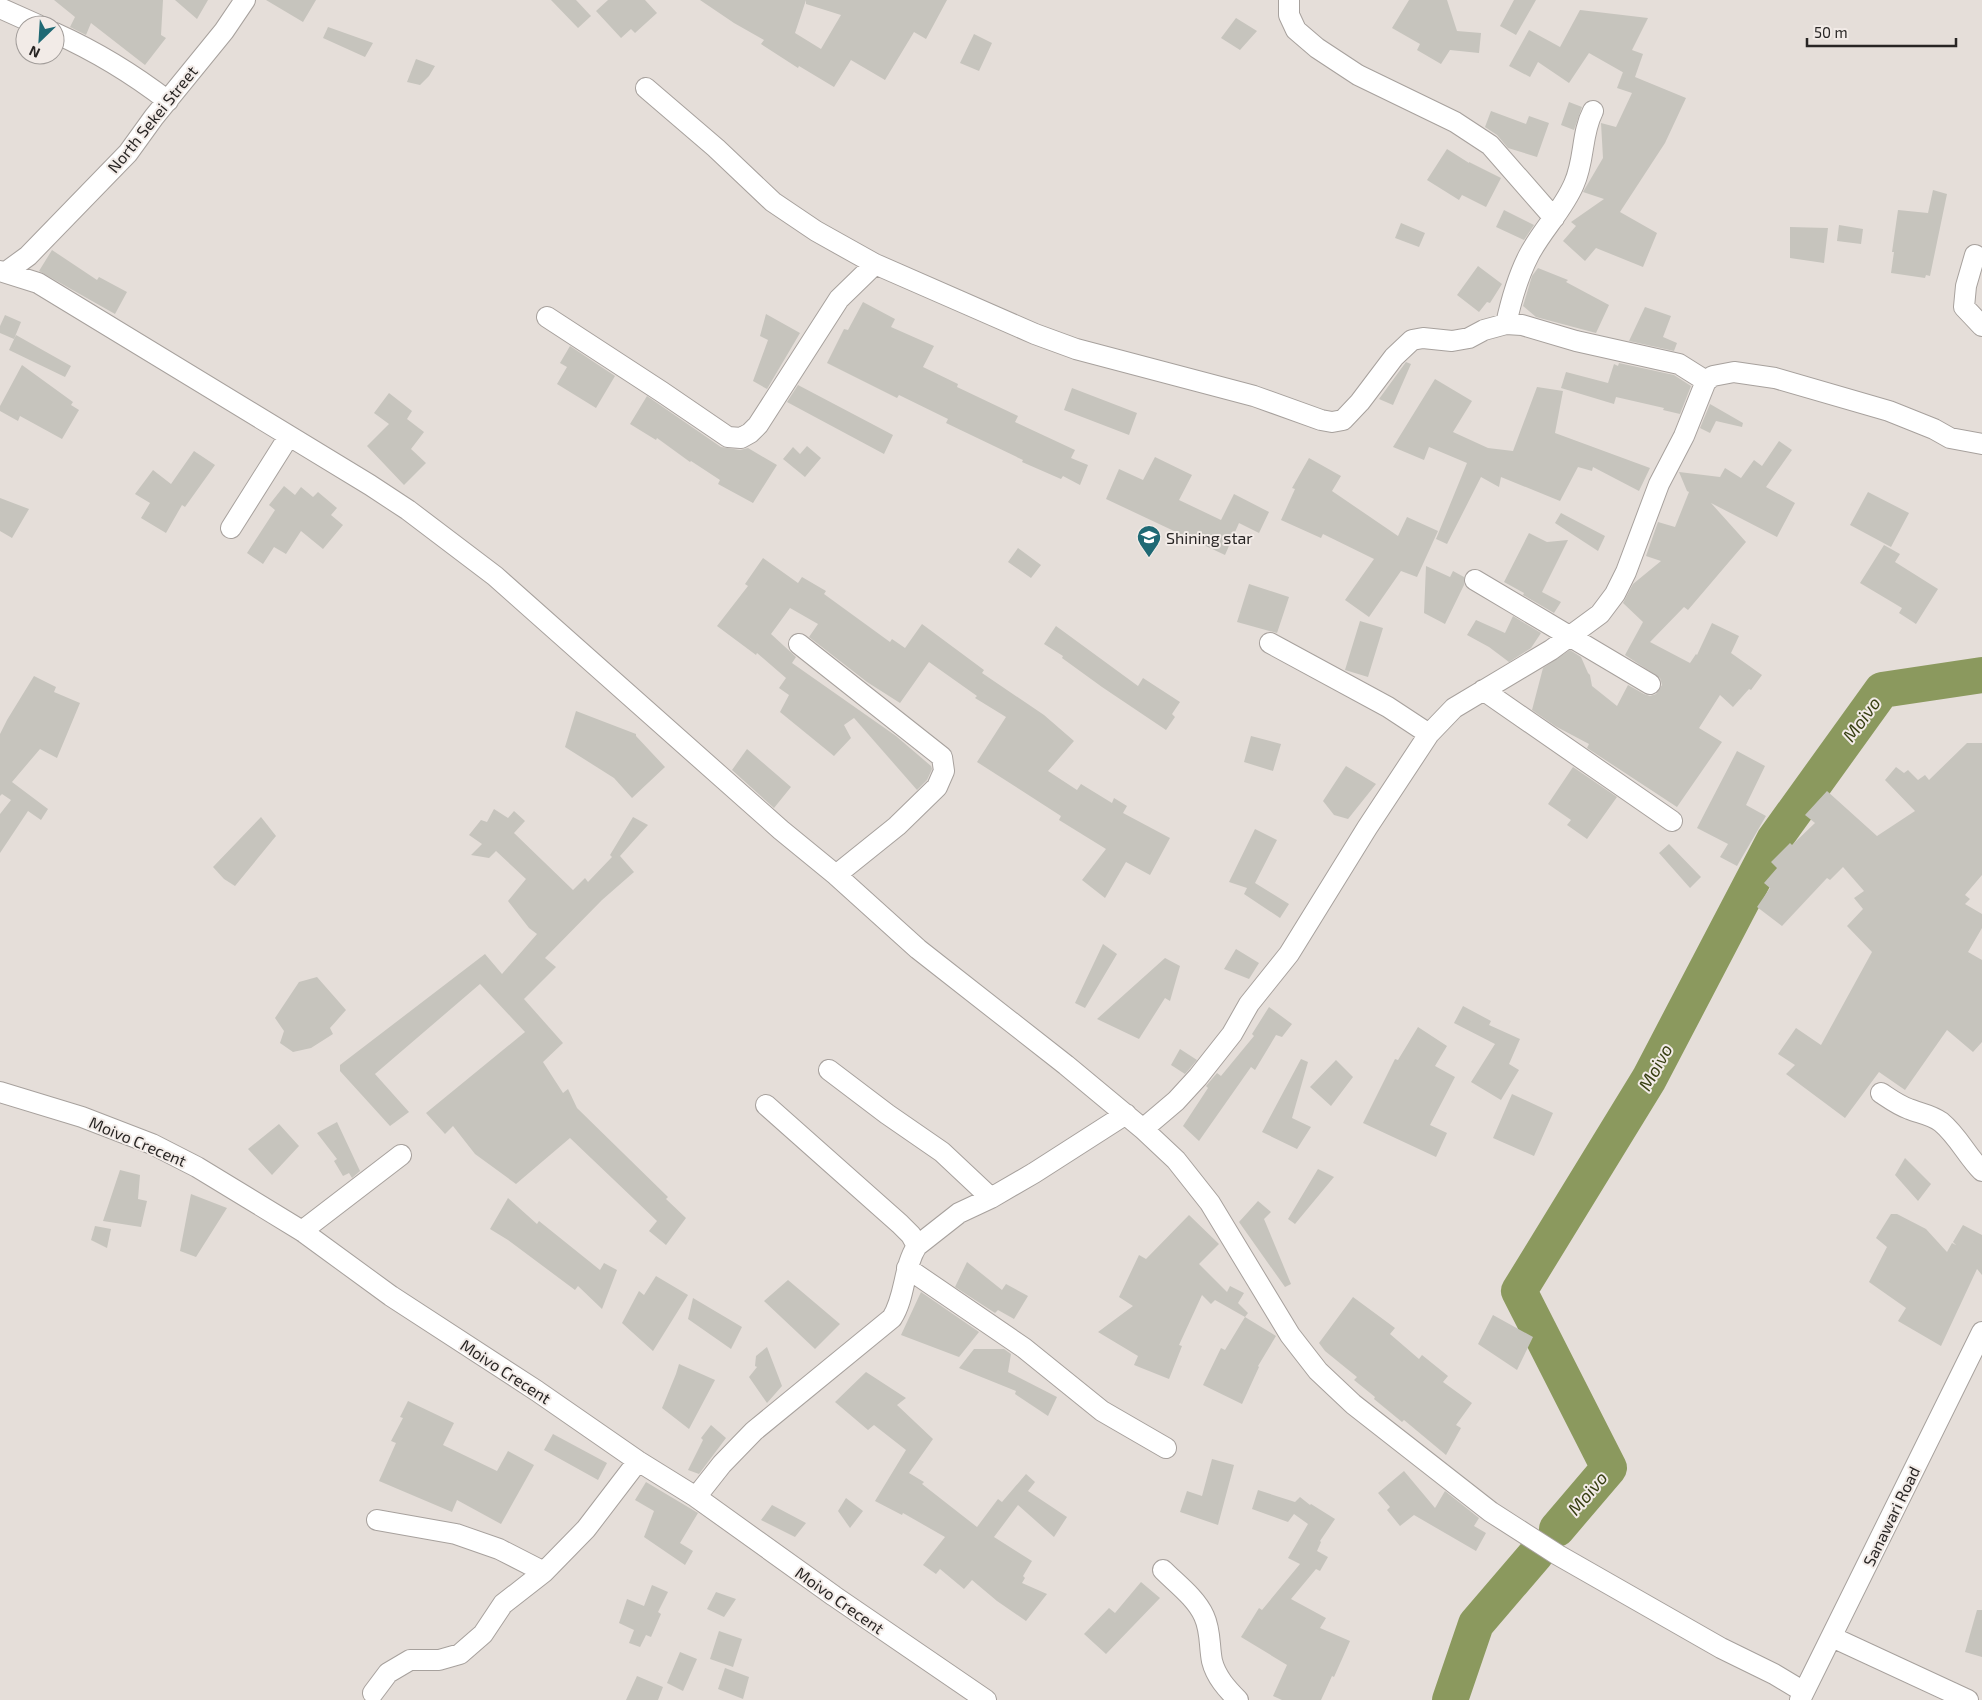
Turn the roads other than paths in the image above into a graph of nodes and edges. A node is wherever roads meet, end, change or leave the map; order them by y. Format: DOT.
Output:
graph roads {
  1 [pos="245,0"];
  2 [pos="1289,0"];
  3 [pos="0,8"];
  4 [pos="16,15"];
  5 [pos="65,37"];
  6 [pos="646,88"];
  7 [pos="168,101"];
  8 [pos="1593,111"];
  9 [pos="1554,218"];
  10 [pos="1974,255"];
  11 [pos="875,264"];
  12 [pos="3,271"];
  13 [pos="547,317"];
  14 [pos="1506,324"];
  15 [pos="1982,326"];
  16 [pos="1706,382"];
  17 [pos="289,436"];
  18 [pos="1982,444"];
  19 [pos="231,528"];
  20 [pos="1475,580"];
  21 [pos="1570,636"];
  22 [pos="1270,643"];
  23 [pos="799,644"];
  24 [pos="1650,684"];
  25 [pos="1483,690"];
  26 [pos="1429,734"];
  27 [pos="1672,821"];
  28 [pos="836,875"];
  29 [pos="829,1070"];
  30 [pos="0,1092"];
  31 [pos="1881,1093"];
  32 [pos="766,1105"];
  33 [pos="1126,1114"];
  34 [pos="1143,1129"];
  35 [pos="401,1156"];
  36 [pos="1982,1171"];
  37 [pos="991,1198"];
  38 [pos="302,1231"];
  39 [pos="916,1246"];
  40 [pos="907,1268"];
  41 [pos="1982,1332"];
  42 [pos="1166,1448"];
  43 [pos="638,1461"];
  44 [pos="696,1497"];
  45 [pos="377,1520"];
  46 [pos="1163,1570"];
  47 [pos="544,1572"];
  48 [pos="1832,1636"];
  49 [pos="373,1693"];
  50 [pos="1937,1694"];
  51 [pos="1802,1696"];
  52 [pos="986,1700"];
  53 [pos="1238,1700"];
  54 [pos="1968,1700"];
  1 -- 7 [label="street, North Sekei Street"];
  2 -- 9 [label="street"];
  3 -- 4 [label="street"];
  5 -- 7 [label="street"];
  6 -- 11 [label="street"];
  7 -- 12 [label="street, North Sekei Street"];
  8 -- 9 [label="street"];
  9 -- 14 [label="street"];
  10 -- 15 [label="street"];
  11 -- 13 [label="street"];
  11 -- 14 [label="street"];
  12 -- 17 [label="street"];
  14 -- 16 [label="street"];
  16 -- 18 [label="street"];
  16 -- 21 [label="street"];
  17 -- 19 [label="street"];
  17 -- 28 [label="street"];
  20 -- 21 [label="street"];
  21 -- 24 [label="street"];
  21 -- 25 [label="street"];
  22 -- 26 [label="street"];
  23 -- 28 [label="street"];
  25 -- 26 [label="street"];
  25 -- 27 [label="street"];
  26 -- 34 [label="street"];
  28 -- 33 [label="street"];
  29 -- 37 [label="street"];
  30 -- 38 [label="street, Moivo Crecent"];
  31 -- 36 [label="street"];
  32 -- 39 [label="street"];
  33 -- 34 [label="street"];
  33 -- 37 [label="street"];
  34 -- 51 [label="street"];
  35 -- 38 [label="street"];
  37 -- 39 [label="street"];
  38 -- 43 [label="street, Moivo Crecent"];
  39 -- 40 [label="street"];
  40 -- 42 [label="street"];
  40 -- 44 [label="street"];
  41 -- 48 [label="street, Sanawari Road"];
  43 -- 44 [label="street, Moivo Crecent"];
  43 -- 47 [label="street"];
  44 -- 52 [label="street, Moivo Crecent"];
  45 -- 47 [label="street"];
  46 -- 53 [label="street"];
  47 -- 49 [label="street"];
  48 -- 50 [label="street"];
  48 -- 51 [label="street, Sanawari Road"];
  50 -- 54 [label="street"];
}
